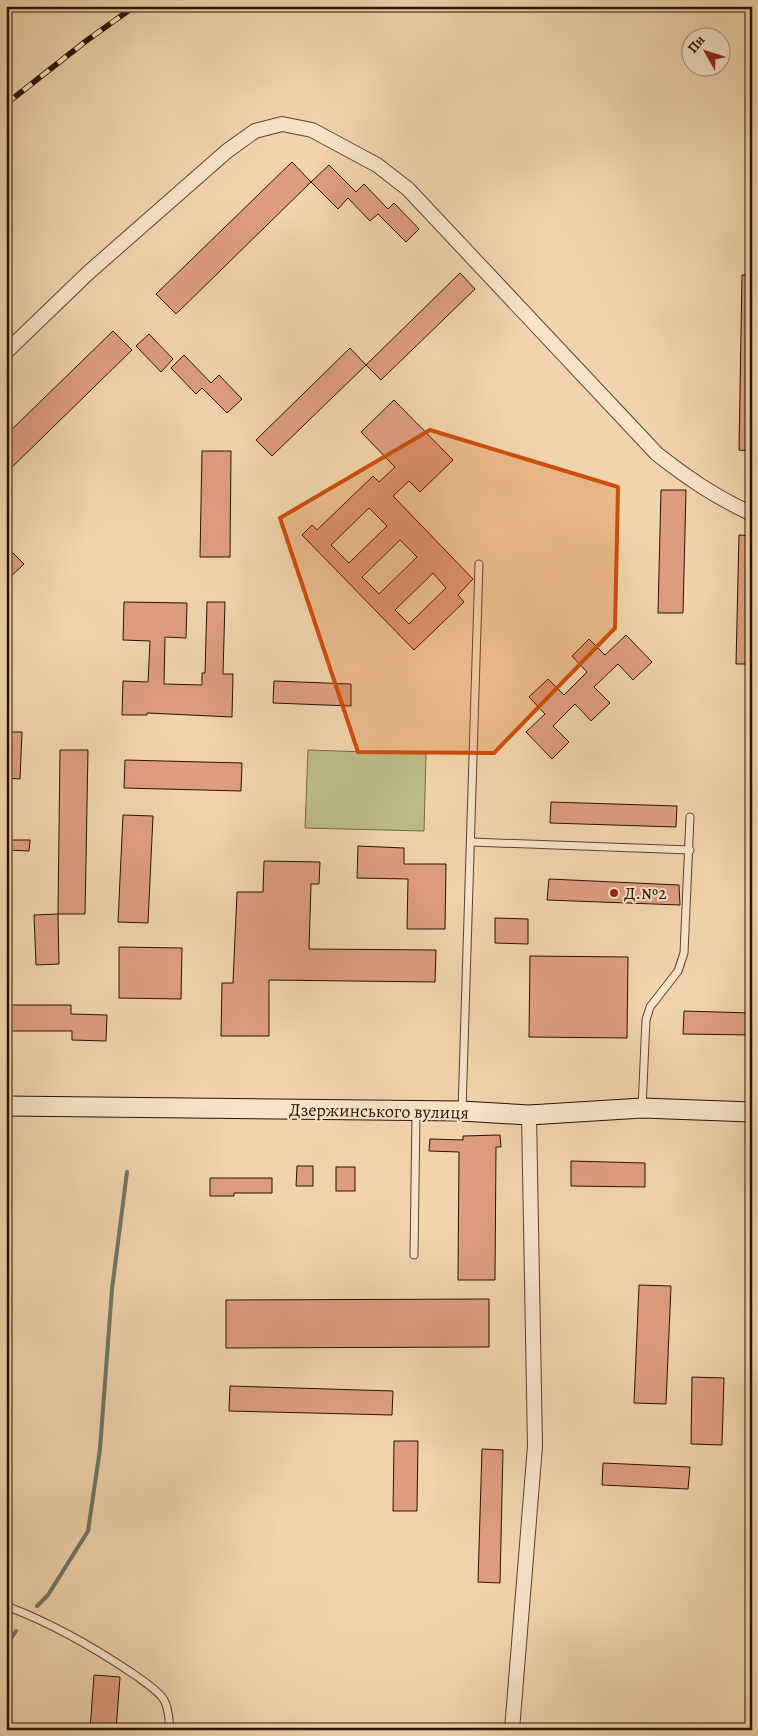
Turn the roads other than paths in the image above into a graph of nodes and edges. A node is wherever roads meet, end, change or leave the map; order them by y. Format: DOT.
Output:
graph roads {
  1 [pos="6,352"];
  2 [pos="752,514"];
  3 [pos="479,564"];
  4 [pos="690,817"];
  5 [pos="471,842"];
  6 [pos="690,850"];
  7 [pos="6,1106"];
  8 [pos="642,1108"];
  9 [pos="416,1111"];
  10 [pos="462,1111"];
  11 [pos="752,1112"];
  12 [pos="529,1115"];
  13 [pos="414,1255"];
  14 [pos="6,1606"];
  15 [pos="170,1730"];
  16 [pos="512,1730"];
  1 -- 2 [label="street"];
  3 -- 5 [label="lane"];
  4 -- 6 [label="lane"];
  5 -- 6 [label="lane"];
  5 -- 10 [label="lane"];
  6 -- 8 [label="lane"];
  7 -- 9 [label="main road, Дзержинського вулиця"];
  8 -- 11 [label="main road, Дзержинського вулиця"];
  8 -- 12 [label="main road, Дзержинського вулиця"];
  9 -- 10 [label="main road, Дзержинського вулиця"];
  9 -- 13 [label="lane"];
  10 -- 12 [label="main road, Дзержинського вулиця"];
  12 -- 16 [label="street"];
  14 -- 15 [label="lane"];
}
